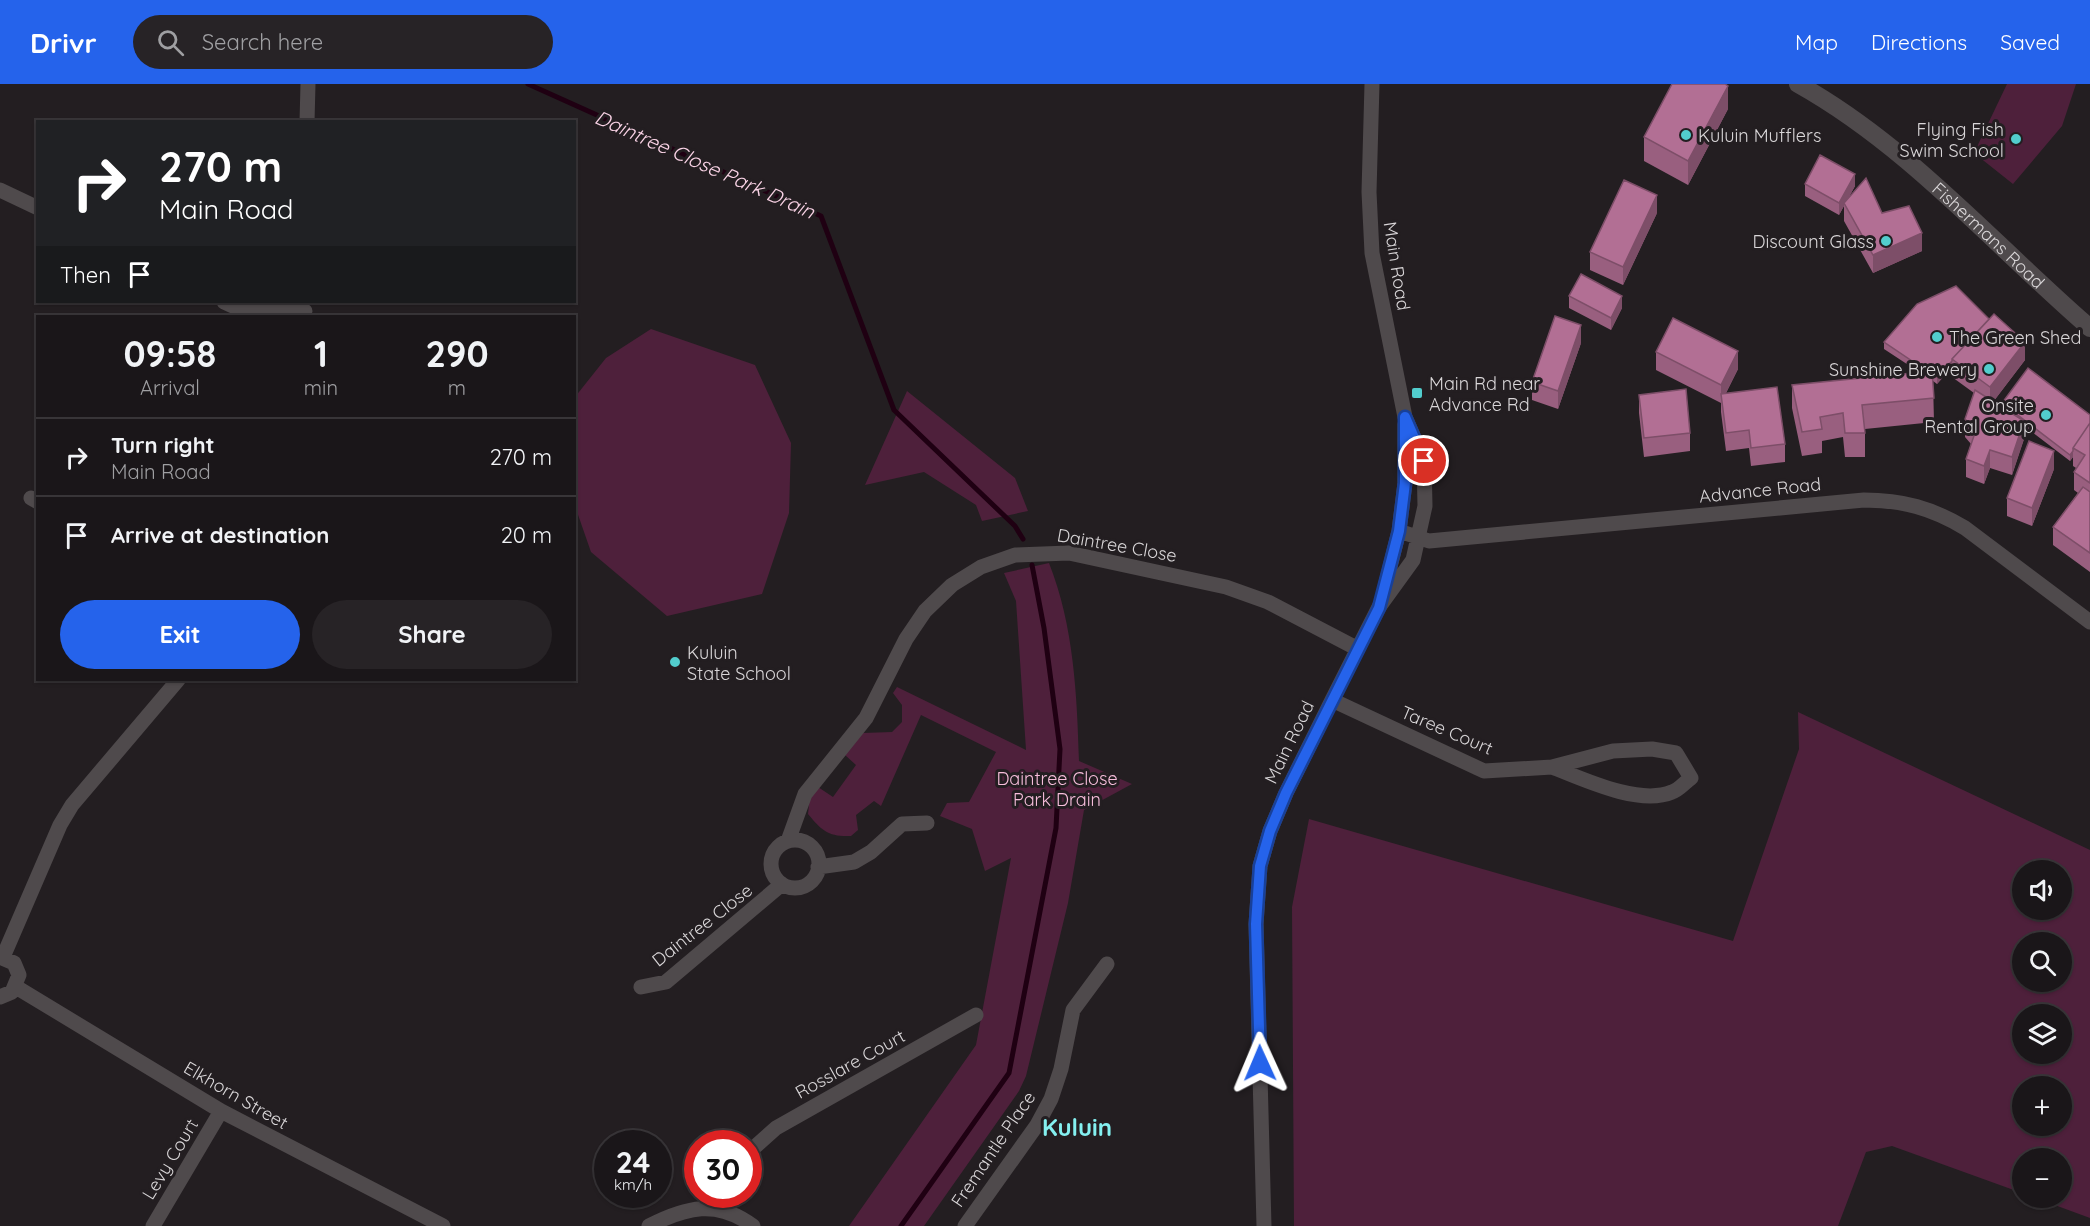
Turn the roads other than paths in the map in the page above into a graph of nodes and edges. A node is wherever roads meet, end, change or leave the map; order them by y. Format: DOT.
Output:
graph roads {
  1 [pos="308,84"];
  2 [pos="1372,84"];
  3 [pos="1798,84"];
  4 [pos="307,120"];
  5 [pos="0,190"];
  6 [pos="36,207"];
  7 [pos="226,303"];
  8 [pos="305,310"];
  9 [pos="2090,328"];
  10 [pos="1405,417"];
  11 [pos="1399,531"];
  12 [pos="1420,539"];
  13 [pos="1379,608"];
  14 [pos="2090,622"];
  15 [pos="1358,649"];
  16 [pos="177,681"];
  17 [pos="1332,700"];
  18 [pos="1552,767"];
  19 [pos="927,823"];
  20 [pos="788,841"];
  21 [pos="818,867"];
  22 [pos="782,884"];
  23 [pos="2,957"];
  24 [pos="1107,964"];
  25 [pos="16,987"];
  26 [pos="640,987"];
  27 [pos="0,998"];
  28 [pos="976,1015"];
  29 [pos="221,1111"];
  30 [pos="762,1140"];
  31 [pos="728,1208"];
  32 [pos="727,1212"];
  33 [pos="153,1226"];
  34 [pos="443,1226"];
  35 [pos="648,1226"];
  36 [pos="753,1226"];
  37 [pos="965,1226"];
  38 [pos="1264,1226"];
  1 -- 4 [label="street"];
  2 -- 10 [label="street, Main Road"];
  3 -- 9 [label="main road, Fishermans Road"];
  5 -- 6 [label="street"];
  7 -- 8 [label="street"];
  10 -- 11 [label="street, Main Road"];
  10 -- 12 [label="street, Main Road"];
  11 -- 12 [label="street, Advance Road"];
  11 -- 13 [label="street, Main Road"];
  12 -- 13 [label="street, Main Road"];
  12 -- 14 [label="street, Advance Road"];
  13 -- 15 [label="street, Main Road"];
  15 -- 17 [label="street, Main Road"];
  15 -- 20 [label="street, Daintree Close"];
  16 -- 23 [label="street"];
  17 -- 18 [label="street, Taree Court"];
  17 -- 38 [label="street, Main Road"];
  18 -- 18 [label="street, Taree Court"];
  19 -- 21 [label="street"];
  20 -- 21 [label="street"];
  20 -- 22 [label="street"];
  21 -- 22 [label="street"];
  22 -- 26 [label="street, Daintree Close"];
  23 -- 25 [label="street"];
  24 -- 37 [label="street, Fremantle Place"];
  25 -- 27 [label="street"];
  25 -- 29 [label="street, Elkhorn Street"];
  28 -- 30 [label="street, Rosslare Court"];
  29 -- 33 [label="street, Levy Court"];
  29 -- 34 [label="street, Elkhorn Street"];
  31 -- 32 [label="street"];
  32 -- 35 [label="street"];
  32 -- 36 [label="street"];
}
